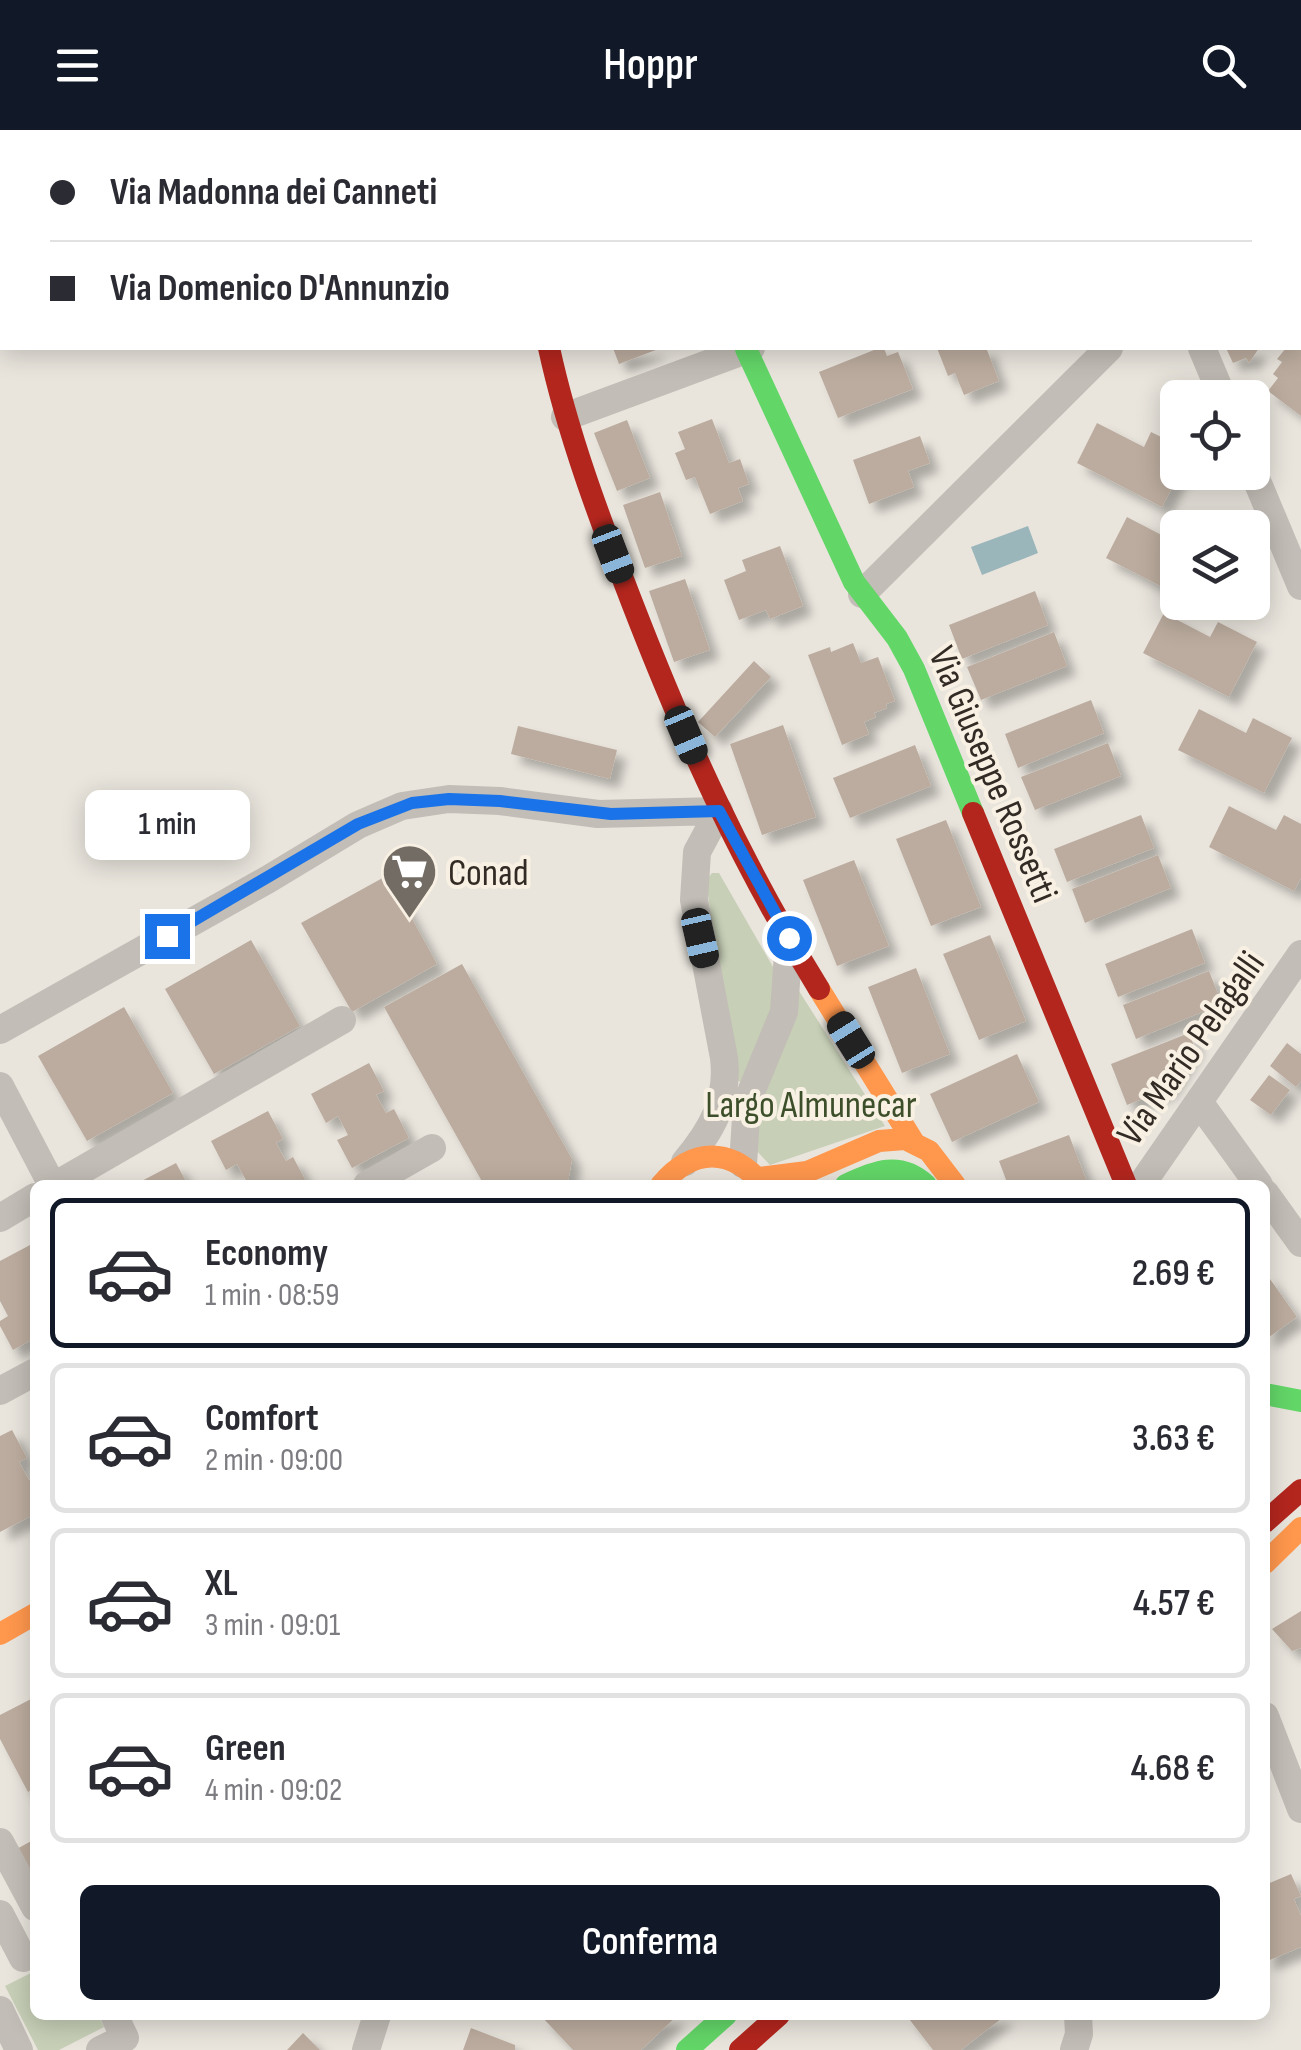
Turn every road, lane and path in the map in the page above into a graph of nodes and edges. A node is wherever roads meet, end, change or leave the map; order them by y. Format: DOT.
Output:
graph roads {
  1 [pos="550,350"];
  2 [pos="743,350"];
  3 [pos="749,350"];
  4 [pos="1108,350"];
  5 [pos="1203,350"];
  6 [pos="1215,380"];
  7 [pos="564,417"];
  8 [pos="1261,490"];
  9 [pos="1301,586"];
  10 [pos="862,594"];
  11 [pos="719,811"];
  12 [pos="789,938"];
  13 [pos="1301,954"];
  14 [pos="342,1020"];
  15 [pos="0,1030"];
  16 [pos="0,1086"];
  17 [pos="1199,1102"];
  18 [pos="913,1141"];
  19 [pos="432,1148"];
  20 [pos="685,1162"];
  21 [pos="755,1176"];
  22 [pos="51,1180"];
  23 [pos="63,1180"];
  24 [pos="376,1180"];
  25 [pos="666,1180"];
  26 [pos="859,1180"];
  27 [pos="920,1180"];
  28 [pos="951,1180"];
  29 [pos="1124,1180"];
  30 [pos="1144,1180"];
  31 [pos="1255,1180"];
  32 [pos="30,1200"];
  33 [pos="1270,1200"];
  34 [pos="0,1218"];
  35 [pos="1301,1243"];
  36 [pos="30,1375"];
  37 [pos="0,1392"];
  38 [pos="1270,1395"];
  39 [pos="1270,1396"];
  40 [pos="1301,1401"];
  41 [pos="1301,1413"];
  42 [pos="1301,1490"];
  43 [pos="1270,1518"];
  44 [pos="1301,1528"];
  45 [pos="1270,1558"];
  46 [pos="30,1617"];
  47 [pos="0,1634"];
  48 [pos="1270,1729"];
  49 [pos="1301,1809"];
  50 [pos="0,1842"];
  51 [pos="30,1898"];
  52 [pos="0,1914"];
  53 [pos="19,1959"];
  54 [pos="0,2010"];
  55 [pos="116,2020"];
  56 [pos="375,2020"];
  57 [pos="720,2020"];
  58 [pos="773,2020"];
  59 [pos="1078,2020"];
  60 [pos="19,2050"];
  61 [pos="100,2050"];
  62 [pos="366,2050"];
  63 [pos="687,2050"];
  64 [pos="740,2050"];
  65 [pos="1074,2050"];
  1 -- 7 [label="street"];
  2 -- 7 [label="street"];
  3 -- 10 [label="street, Via Giuseppe Rossetti"];
  4 -- 10 [label="street"];
  5 -- 6 [label="street"];
  7 -- 11 [label="street"];
  8 -- 9 [label="street"];
  10 -- 29 [label="street, Via Giuseppe Rossetti"];
  11 -- 12 [label="street"];
  11 -- 15 [label="street"];
  11 -- 20 [label="street"];
  12 -- 18 [label="street"];
  12 -- 21 [label="street"];
  13 -- 17 [label="street, Via Mario Pelagalli"];
  14 -- 23 [label="street"];
  16 -- 22 [label="street"];
  17 -- 30 [label="street, Via Mario Pelagalli"];
  17 -- 31 [label="street"];
  18 -- 21 [label="street"];
  18 -- 28 [label="street"];
  19 -- 24 [label="street"];
  20 -- 21 [label="street"];
  20 -- 25 [label="street"];
  26 -- 27 [label="street"];
  32 -- 34 [label="street"];
  33 -- 35 [label="street"];
  36 -- 37 [label="street"];
  38 -- 40 [label="street"];
  39 -- 41 [label="street"];
  42 -- 43 [label="street"];
  44 -- 45 [label="street"];
  46 -- 47 [label="street"];
  48 -- 49 [label="street"];
  50 -- 51 [label="street"];
  52 -- 53 [label="street"];
  54 -- 60 [label="street"];
  55 -- 61 [label="street"];
  56 -- 62 [label="street"];
  57 -- 63 [label="street"];
  58 -- 64 [label="street"];
  59 -- 65 [label="street"];
}
